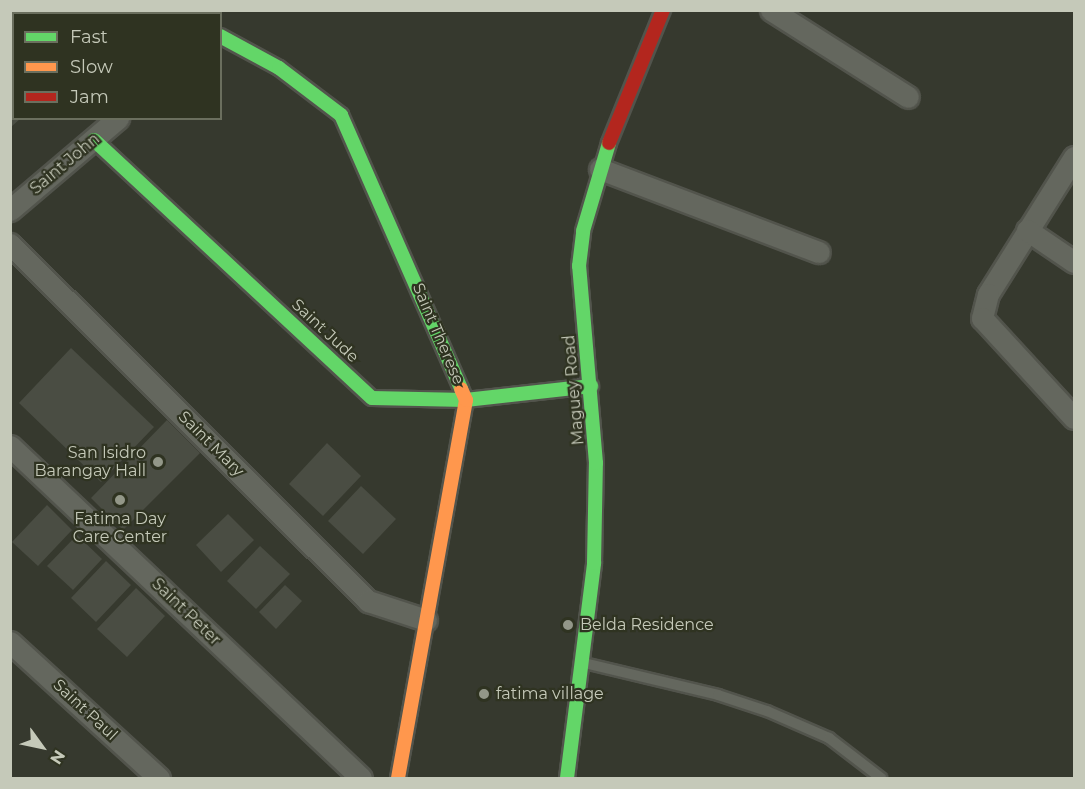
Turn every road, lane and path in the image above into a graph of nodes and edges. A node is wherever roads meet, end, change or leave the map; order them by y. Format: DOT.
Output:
graph roads {
  1 [pos="663,10"];
  2 [pos="771,10"];
  3 [pos="222,37"];
  4 [pos="908,97"];
  5 [pos="116,120"];
  6 [pos="94,140"];
  7 [pos="1074,157"];
  8 [pos="600,169"];
  9 [pos="10,210"];
  10 [pos="1027,230"];
  11 [pos="10,244"];
  12 [pos="819,252"];
  13 [pos="1074,262"];
  14 [pos="591,386"];
  15 [pos="466,400"];
  16 [pos="1074,418"];
  17 [pos="10,446"];
  18 [pos="426,620"];
  19 [pos="10,642"];
  20 [pos="579,662"];
  21 [pos="159,778"];
  22 [pos="361,778"];
  23 [pos="398,778"];
  24 [pos="567,778"];
  25 [pos="881,778"];
  1 -- 8 [label="street, Maguey Road"];
  2 -- 4 [label="street"];
  3 -- 15 [label="street, Saint Therese"];
  5 -- 6 [label="street, Saint John"];
  6 -- 9 [label="street, Saint John"];
  6 -- 15 [label="street, Saint Jude"];
  7 -- 10 [label="street"];
  8 -- 12 [label="street"];
  8 -- 14 [label="street, Maguey Road"];
  10 -- 13 [label="street"];
  10 -- 16 [label="street"];
  11 -- 18 [label="street, Saint Mary"];
  14 -- 15 [label="street, Saint Jude"];
  14 -- 20 [label="street, Maguey Road"];
  15 -- 18 [label="street, Saint Therese"];
  17 -- 22 [label="street, Saint Peter"];
  18 -- 23 [label="street, Saint Therese"];
  19 -- 21 [label="street, Saint Paul"];
  20 -- 24 [label="street, Maguey Road"];
  20 -- 25 [label="lane"];
}
